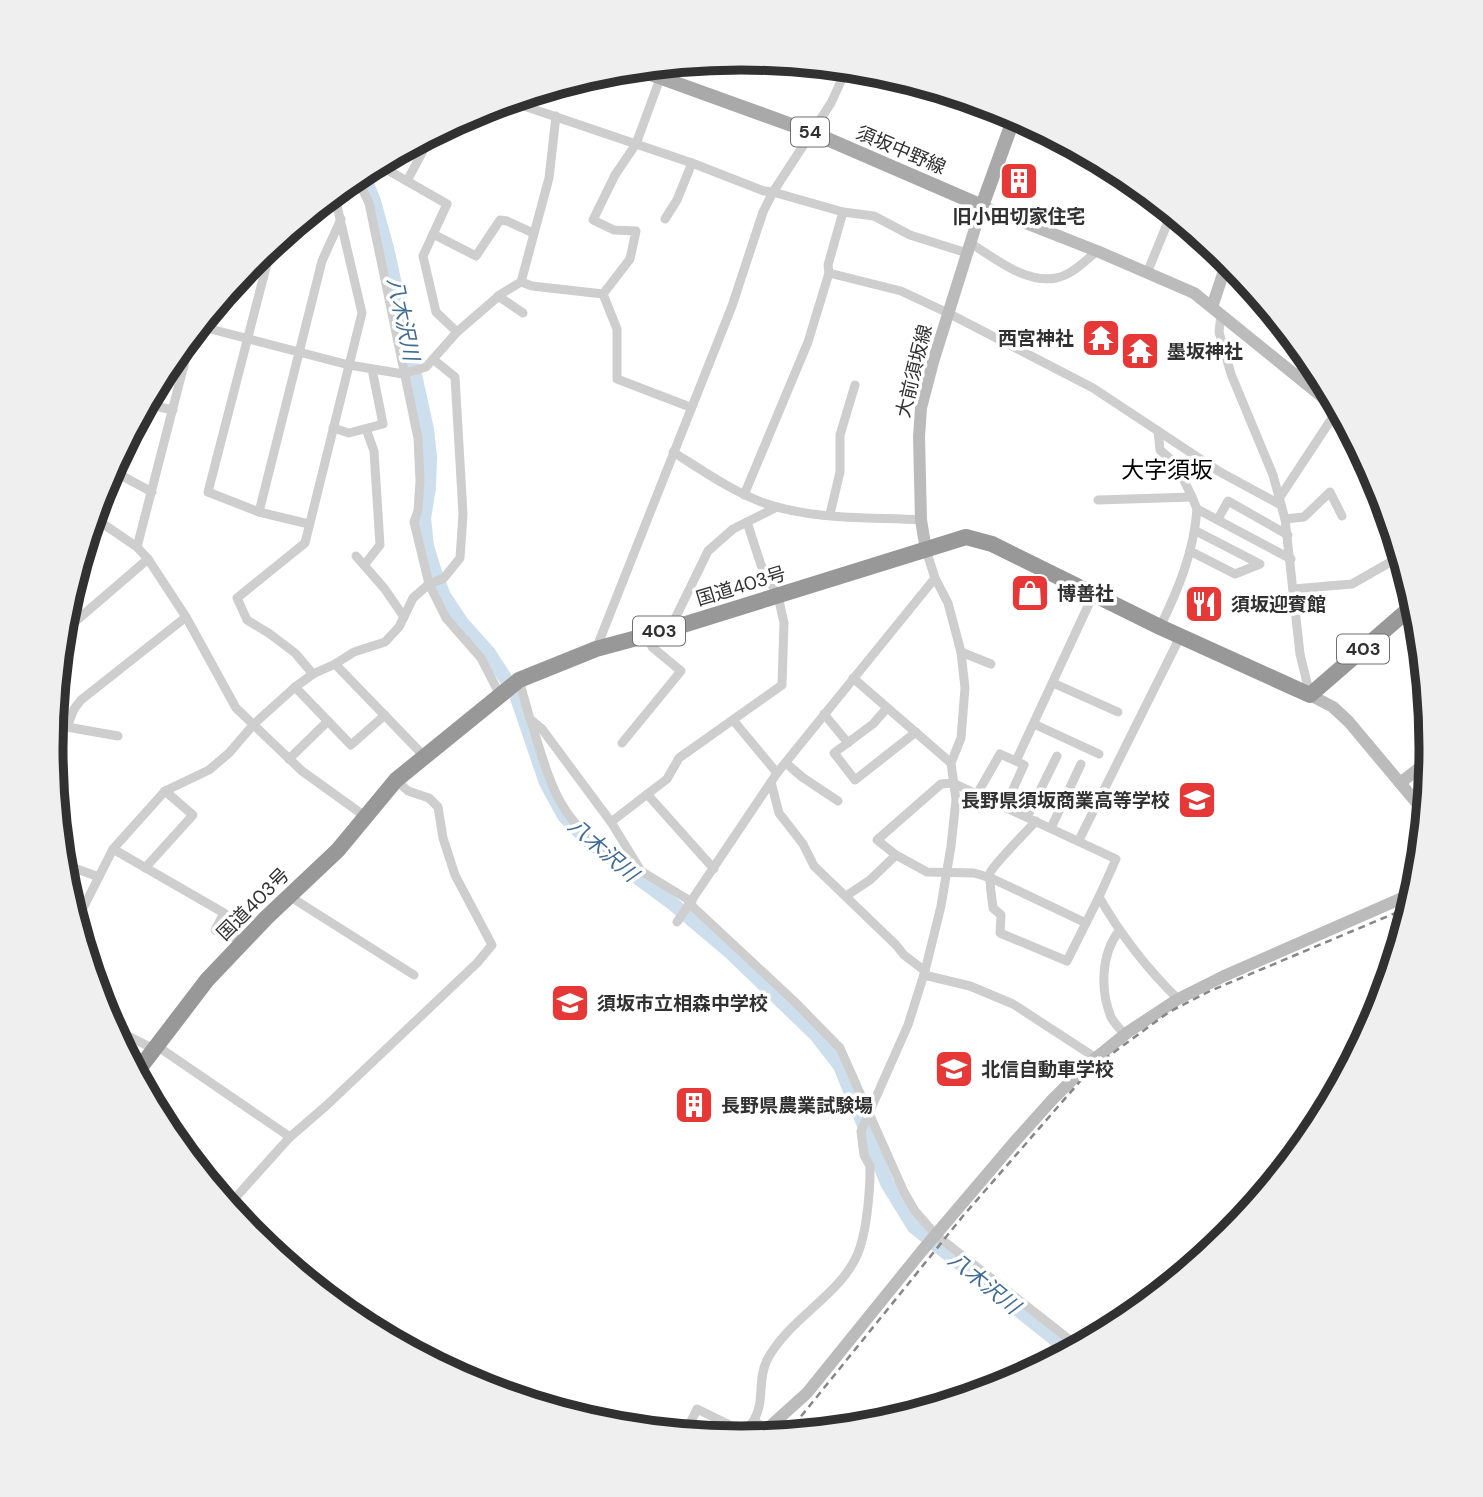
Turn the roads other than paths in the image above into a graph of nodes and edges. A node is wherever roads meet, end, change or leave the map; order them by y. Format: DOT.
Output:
graph roads {
  1 [pos="669,74"];
  2 [pos="662,75"];
  3 [pos="842,78"];
  4 [pos="530,104"];
  5 [pos="556,116"];
  6 [pos="1011,126"];
  7 [pos="811,132"];
  8 [pos="636,144"];
  9 [pos="424,149"];
  10 [pos="692,163"];
  11 [pos="388,170"];
  12 [pos="407,181"];
  13 [pos="361,187"];
  14 [pos="773,192"];
  15 [pos="337,204"];
  16 [pos="982,206"];
  17 [pos="843,212"];
  18 [pos="341,219"];
  19 [pos="665,219"];
  20 [pos="1168,221"];
  21 [pos="433,233"];
  22 [pos="533,233"];
  23 [pos="969,248"];
  24 [pos="1097,251"];
  25 [pos="266,265"];
  26 [pos="829,273"];
  27 [pos="1147,273"];
  28 [pos="1225,273"];
  29 [pos="521,282"];
  30 [pos="603,293"];
  31 [pos="498,296"];
  32 [pos="1216,311"];
  33 [pos="523,313"];
  34 [pos="948,313"];
  35 [pos="208,328"];
  36 [pos="457,332"];
  37 [pos="246,338"];
  38 [pos="298,352"];
  39 [pos="186,359"];
  40 [pos="434,360"];
  41 [pos="349,365"];
  42 [pos="181,366"];
  43 [pos="1302,366"];
  44 [pos="184,367"];
  45 [pos="372,369"];
  46 [pos="404,373"];
  47 [pos="1299,377"];
  48 [pos="855,385"];
  49 [pos="1320,394"];
  50 [pos="156,406"];
  51 [pos="690,407"];
  52 [pos="173,410"];
  53 [pos="1334,418"];
  54 [pos="333,428"];
  55 [pos="366,429"];
  56 [pos="1158,431"];
  57 [pos="673,452"];
  58 [pos="121,475"];
  59 [pos="152,492"];
  60 [pos="744,495"];
  61 [pos="1192,497"];
  62 [pos="1098,500"];
  63 [pos="1280,501"];
  64 [pos="777,507"];
  65 [pos="1197,509"];
  66 [pos="259,512"];
  67 [pos="830,514"];
  68 [pos="1342,516"];
  69 [pos="1218,519"];
  70 [pos="1285,519"];
  71 [pos="921,520"];
  72 [pos="747,522"];
  73 [pos="102,523"];
  74 [pos="309,524"];
  75 [pos="1196,531"];
  76 [pos="1288,534"];
  77 [pos="137,547"];
  78 [pos="926,550"];
  79 [pos="1190,551"];
  80 [pos="356,556"];
  81 [pos="148,559"];
  82 [pos="1291,559"];
  83 [pos="1393,560"];
  84 [pos="365,564"];
  85 [pos="935,578"];
  86 [pos="429,584"];
  87 [pos="1293,589"];
  88 [pos="1094,593"];
  89 [pos="778,596"];
  90 [pos="1406,612"];
  91 [pos="186,617"];
  92 [pos="404,617"];
  93 [pos="75,622"];
  94 [pos="1160,627"];
  95 [pos="670,629"];
  96 [pos="647,633"];
  97 [pos="1180,637"];
  98 [pos="596,649"];
  99 [pos="961,652"];
  100 [pos="335,664"];
  101 [pos="991,664"];
  102 [pos="313,674"];
  103 [pos="853,678"];
  104 [pos="519,680"];
  105 [pos="1053,683"];
  106 [pos="295,687"];
  107 [pos="500,695"];
  108 [pos="1310,695"];
  109 [pos="887,708"];
  110 [pos="1118,712"];
  111 [pos="824,713"];
  112 [pos="385,715"];
  113 [pos="530,719"];
  114 [pos="328,720"];
  115 [pos="733,720"];
  116 [pos="254,724"];
  117 [pos="1034,724"];
  118 [pos="64,725"];
  119 [pos="67,727"];
  120 [pos="916,732"];
  121 [pos="118,736"];
  122 [pos="622,743"];
  123 [pos="848,743"];
  124 [pos="1098,754"];
  125 [pos="424,756"];
  126 [pos="1057,756"];
  127 [pos="289,759"];
  128 [pos="1016,761"];
  129 [pos="786,763"];
  130 [pos="951,763"];
  131 [pos="1081,764"];
  132 [pos="1420,768"];
  133 [pos="777,773"];
  134 [pos="396,780"];
  135 [pos="771,782"];
  136 [pos="953,783"];
  137 [pos="1400,783"];
  138 [pos="165,791"];
  139 [pos="647,794"];
  140 [pos="977,794"];
  141 [pos="838,801"];
  142 [pos="1418,804"];
  143 [pos="1005,807"];
  144 [pos="366,817"];
  145 [pos="1032,819"];
  146 [pos="611,822"];
  147 [pos="1051,828"];
  148 [pos="1079,840"];
  149 [pos="113,849"];
  150 [pos="896,855"];
  151 [pos="74,868"];
  152 [pos="145,868"];
  153 [pos="714,869"];
  154 [pos="641,871"];
  155 [pos="946,871"];
  156 [pos="99,877"];
  157 [pos="991,878"];
  158 [pos="289,896"];
  159 [pos="846,896"];
  160 [pos="1099,897"];
  161 [pos="1403,898"];
  162 [pos="691,903"];
  163 [pos="83,909"];
  164 [pos="677,922"];
  165 [pos="1086,923"];
  166 [pos="1119,931"];
  167 [pos="243,941"];
  168 [pos="925,973"];
  169 [pos="414,975"];
  170 [pos="1178,999"];
  171 [pos="127,1034"];
  172 [pos="1125,1035"];
  173 [pos="156,1047"];
  174 [pos="1096,1058"];
  175 [pos="142,1065"];
  176 [pos="869,1115"];
  177 [pos="290,1137"];
  178 [pos="234,1199"];
  179 [pos="936,1234"];
  180 [pos="1071,1341"];
  181 [pos="755,1421"];
  182 [pos="689,1425"];
  183 [pos="775,1426"];
  184 [pos="733,1427"];
  185 [pos="749,1427"];
  186 [pos="760,1427"];
  1 -- 7 [label="main road, 須坂中野線 / 54"];
  2 -- 8 [label="street"];
  3 -- 7 [label="street"];
  4 -- 5 [label="street"];
  5 -- 8 [label="street"];
  5 -- 22 [label="street"];
  6 -- 16 [label="main road"];
  7 -- 14 [label="street"];
  7 -- 16 [label="main road, 須坂中野線 / 54"];
  8 -- 10 [label="street"];
  8 -- 30 [label="street"];
  9 -- 12 [label="street"];
  10 -- 14 [label="street"];
  10 -- 19 [label="street"];
  11 -- 12 [label="street"];
  12 -- 21 [label="street"];
  13 -- 46 [label="street"];
  14 -- 17 [label="street"];
  14 -- 51 [label="street"];
  15 -- 18 [label="street"];
  16 -- 23 [label="street, 大前須坂線"];
  16 -- 24 [label="street"];
  17 -- 23 [label="street"];
  17 -- 26 [label="street"];
  18 -- 38 [label="street"];
  18 -- 41 [label="street"];
  20 -- 27 [label="street"];
  21 -- 22 [label="street"];
  21 -- 36 [label="street"];
  22 -- 29 [label="street"];
  23 -- 24 [label="street"];
  23 -- 34 [label="street, 大前須坂線"];
  24 -- 27 [label="street"];
  25 -- 37 [label="street"];
  26 -- 34 [label="street"];
  26 -- 60 [label="street"];
  27 -- 32 [label="street"];
  28 -- 32 [label="street"];
  29 -- 30 [label="street"];
  29 -- 31 [label="street"];
  30 -- 51 [label="street"];
  31 -- 33 [label="street"];
  31 -- 36 [label="street"];
  32 -- 47 [label="street"];
  32 -- 63 [label="street"];
  34 -- 56 [label="street"];
  34 -- 71 [label="street, 大前須坂線"];
  35 -- 37 [label="street"];
  36 -- 40 [label="street"];
  37 -- 38 [label="street"];
  37 -- 66 [label="street"];
  38 -- 41 [label="street"];
  38 -- 66 [label="street"];
  39 -- 44 [label="street"];
  40 -- 46 [label="street"];
  40 -- 86 [label="street"];
  41 -- 45 [label="street"];
  41 -- 54 [label="street"];
  42 -- 44 [label="street"];
  43 -- 47 [label="street"];
  44 -- 52 [label="street"];
  45 -- 46 [label="street"];
  45 -- 55 [label="street"];
  46 -- 86 [label="street"];
  47 -- 49 [label="street"];
  48 -- 67 [label="street"];
  50 -- 52 [label="street"];
  51 -- 57 [label="street"];
  52 -- 59 [label="street"];
  53 -- 63 [label="street"];
  54 -- 55 [label="street"];
  54 -- 74 [label="street"];
  55 -- 84 [label="street"];
  56 -- 61 [label="street"];
  56 -- 63 [label="street"];
  57 -- 60 [label="street"];
  57 -- 98 [label="street"];
  58 -- 59 [label="street"];
  59 -- 77 [label="street"];
  60 -- 64 [label="street"];
  61 -- 62 [label="street"];
  61 -- 65 [label="street"];
  63 -- 70 [label="street"];
  64 -- 67 [label="street"];
  64 -- 72 [label="street"];
  65 -- 69 [label="street"];
  65 -- 75 [label="street"];
  66 -- 74 [label="street"];
  67 -- 71 [label="street"];
  68 -- 70 [label="street"];
  69 -- 76 [label="street"];
  69 -- 82 [label="street"];
  70 -- 76 [label="street"];
  71 -- 78 [label="street, 大前須坂線"];
  72 -- 89 [label="street"];
  72 -- 95 [label="street"];
  73 -- 77 [label="street"];
  74 -- 102 [label="street"];
  75 -- 79 [label="street"];
  75 -- 79 [label="street"];
  76 -- 82 [label="street"];
  77 -- 81 [label="street"];
  78 -- 85 [label="street"];
  78 -- 88 [label="highway, 国道403号 / 403"];
  78 -- 89 [label="highway, 国道403号 / 403"];
  79 -- 94 [label="street"];
  80 -- 84 [label="street"];
  81 -- 91 [label="street"];
  81 -- 93 [label="street"];
  82 -- 87 [label="street"];
  83 -- 87 [label="street"];
  84 -- 92 [label="street"];
  85 -- 99 [label="street"];
  85 -- 103 [label="street"];
  86 -- 92 [label="street"];
  86 -- 107 [label="street"];
  87 -- 108 [label="street"];
  88 -- 94 [label="highway, 国道403号 / 403"];
  88 -- 105 [label="street"];
  89 -- 95 [label="highway, 国道403号 / 403"];
  89 -- 115 [label="street"];
  90 -- 108 [label="highway, 403"];
  91 -- 116 [label="street"];
  91 -- 119 [label="street"];
  92 -- 100 [label="street"];
  94 -- 97 [label="highway, 国道403号 / 403"];
  95 -- 96 [label="highway, 国道403号 / 403"];
  96 -- 98 [label="highway, 国道403号 / 403"];
  96 -- 122 [label="street"];
  97 -- 108 [label="highway, 国道403号 / 403"];
  97 -- 148 [label="street"];
  98 -- 104 [label="highway, 国道403号 / 403"];
  99 -- 101 [label="street"];
  99 -- 130 [label="street"];
  100 -- 102 [label="street"];
  100 -- 112 [label="street"];
  102 -- 106 [label="street"];
  103 -- 109 [label="street"];
  103 -- 111 [label="street"];
  104 -- 107 [label="highway, 国道403号 / 403"];
  104 -- 113 [label="street"];
  105 -- 110 [label="street"];
  105 -- 117 [label="street"];
  106 -- 114 [label="street"];
  106 -- 116 [label="street"];
  107 -- 125 [label="highway, 国道403号 / 403"];
  108 -- 137 [label="street"];
  109 -- 120 [label="street"];
  109 -- 123 [label="street"];
  111 -- 123 [label="street"];
  111 -- 129 [label="street"];
  112 -- 114 [label="street"];
  112 -- 125 [label="street"];
  113 -- 146 [label="street"];
  113 -- 154 [label="street"];
  114 -- 127 [label="street"];
  115 -- 133 [label="street"];
  115 -- 139 [label="street"];
  116 -- 127 [label="street"];
  116 -- 138 [label="street"];
  117 -- 124 [label="street"];
  117 -- 128 [label="street"];
  118 -- 119 [label="street"];
  119 -- 121 [label="street"];
  120 -- 123 [label="street"];
  120 -- 130 [label="street"];
  125 -- 134 [label="highway, 国道403号 / 403"];
  126 -- 145 [label="street"];
  127 -- 144 [label="street"];
  128 -- 140 [label="street"];
  128 -- 143 [label="street"];
  129 -- 133 [label="street"];
  129 -- 141 [label="street"];
  130 -- 136 [label="street"];
  131 -- 147 [label="street"];
  132 -- 137 [label="street"];
  133 -- 135 [label="street"];
  134 -- 144 [label="highway, 国道403号 / 403"];
  134 -- 177 [label="street"];
  135 -- 153 [label="street"];
  135 -- 159 [label="street"];
  136 -- 140 [label="street"];
  136 -- 150 [label="street"];
  136 -- 155 [label="street"];
  137 -- 142 [label="street"];
  138 -- 149 [label="street"];
  138 -- 152 [label="street"];
  139 -- 146 [label="street"];
  139 -- 153 [label="street"];
  140 -- 143 [label="street"];
  143 -- 145 [label="street"];
  144 -- 158 [label="highway, 国道403号 / 403"];
  145 -- 147 [label="street"];
  145 -- 157 [label="street"];
  146 -- 154 [label="street"];
  147 -- 148 [label="street"];
  148 -- 160 [label="street"];
  149 -- 152 [label="street"];
  149 -- 156 [label="street"];
  150 -- 155 [label="street"];
  150 -- 159 [label="street"];
  151 -- 156 [label="street"];
  152 -- 167 [label="street"];
  153 -- 162 [label="street"];
  154 -- 162 [label="street"];
  155 -- 157 [label="street"];
  155 -- 168 [label="street"];
  156 -- 163 [label="street"];
  157 -- 165 [label="street"];
  157 -- 165 [label="street"];
  158 -- 167 [label="highway, 国道403号 / 403"];
  158 -- 169 [label="street"];
  159 -- 168 [label="street"];
  160 -- 165 [label="street"];
  160 -- 166 [label="street"];
  161 -- 170 [label="street"];
  162 -- 164 [label="street"];
  162 -- 176 [label="street"];
  166 -- 170 [label="street"];
  166 -- 172 [label="street"];
  167 -- 173 [label="highway, 国道403号 / 403"];
  168 -- 174 [label="street"];
  168 -- 176 [label="street"];
  170 -- 172 [label="street"];
  171 -- 173 [label="street"];
  172 -- 174 [label="street"];
  173 -- 175 [label="highway, 国道403号 / 403"];
  173 -- 177 [label="street"];
  174 -- 179 [label="street"];
  176 -- 179 [label="street"];
  176 -- 181 [label="street"];
  177 -- 178 [label="street"];
  179 -- 180 [label="street"];
  179 -- 183 [label="street"];
  181 -- 185 [label="street"];
  181 -- 186 [label="street"];
  182 -- 184 [label="street"];
}
